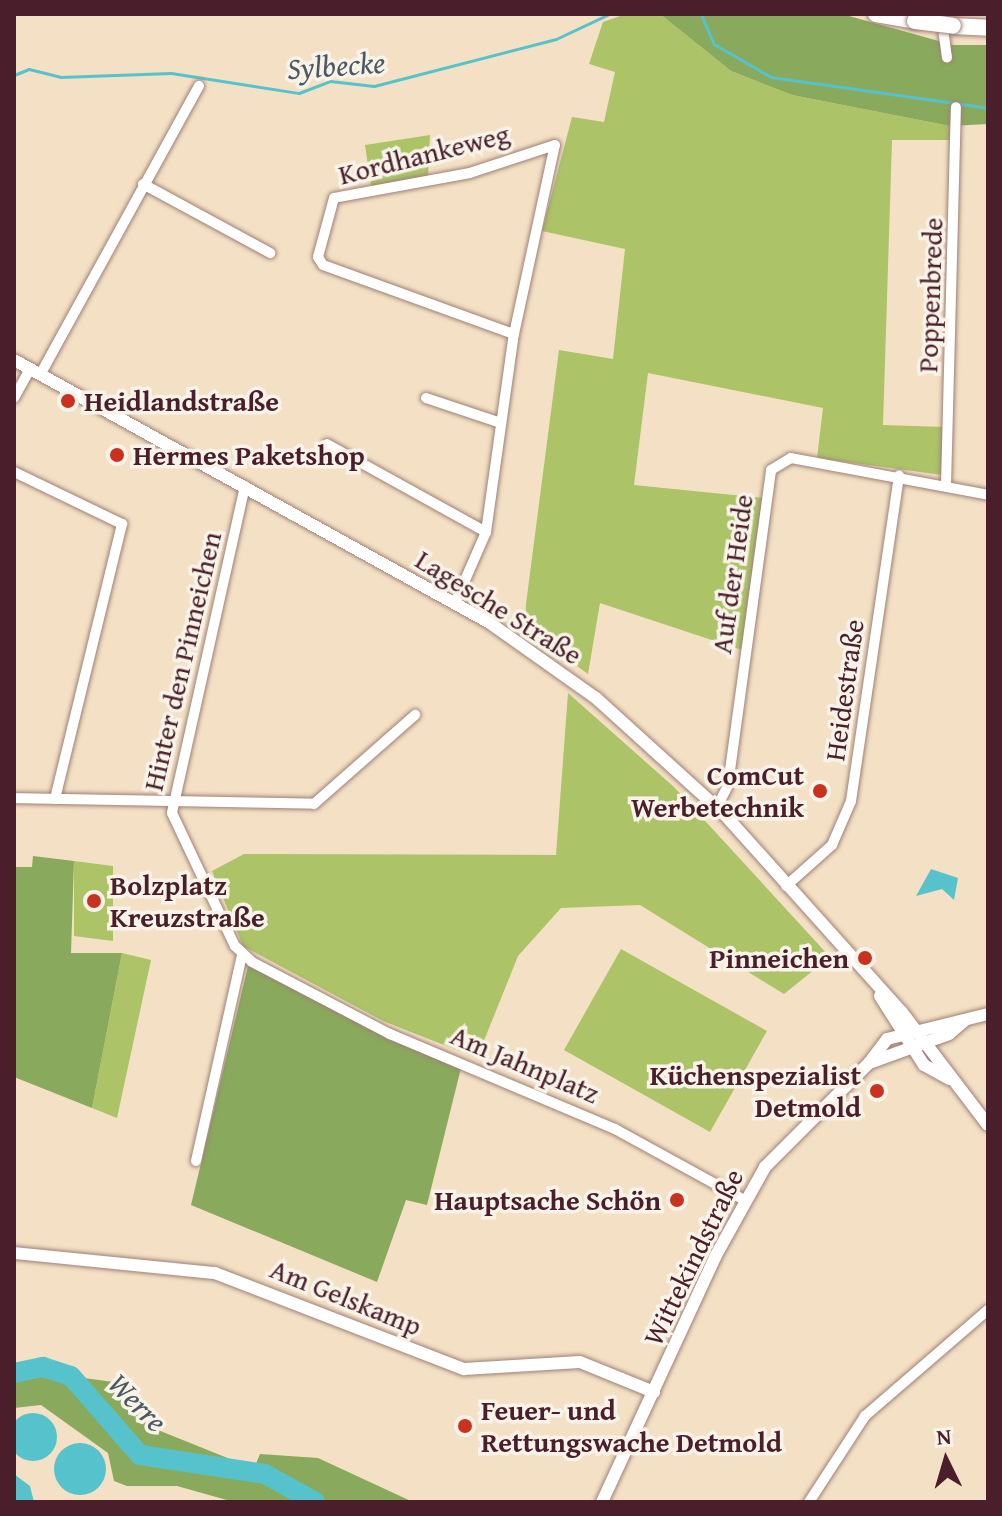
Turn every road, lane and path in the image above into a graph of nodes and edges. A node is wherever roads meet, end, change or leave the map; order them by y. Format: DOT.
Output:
graph roads {
  1 [pos="876,14"];
  2 [pos="947,20"];
  3 [pos="988,28"];
  4 [pos="947,58"];
  5 [pos="199,86"];
  6 [pos="956,107"];
  7 [pos="143,184"];
  8 [pos="270,253"];
  9 [pos="514,334"];
  10 [pos="14,360"];
  11 [pos="35,372"];
  12 [pos="14,398"];
  13 [pos="426,398"];
  14 [pos="501,423"];
  15 [pos="327,444"];
  16 [pos="14,472"];
  17 [pos="899,476"];
  18 [pos="946,485"];
  19 [pos="245,486"];
  20 [pos="988,495"];
  21 [pos="486,532"];
  22 [pos="455,603"];
  23 [pos="415,715"];
  24 [pos="14,798"];
  25 [pos="55,799"];
  26 [pos="174,804"];
  27 [pos="717,807"];
  28 [pos="786,886"];
  29 [pos="242,955"];
  30 [pos="880,996"];
  31 [pos="988,1014"];
  32 [pos="964,1021"];
  33 [pos="915,1029"];
  34 [pos="901,1033"];
  35 [pos="925,1042"];
  36 [pos="910,1046"];
  37 [pos="869,1063"];
  38 [pos="949,1079"];
  39 [pos="988,1125"];
  40 [pos="196,1161"];
  41 [pos="744,1200"];
  42 [pos="14,1253"];
  43 [pos="988,1310"];
  44 [pos="654,1392"];
  45 [pos="602,1502"];
  46 [pos="809,1502"];
  1 -- 2 [label="main road, bridge"];
  2 -- 3 [label="main road"];
  2 -- 4 [label="street"];
  5 -- 7 [label="street"];
  6 -- 18 [label="street, Poppenbrede"];
  7 -- 8 [label="street"];
  7 -- 11 [label="street"];
  9 -- 9 [label="street, Kordhankeweg"];
  9 -- 14 [label="street"];
  10 -- 11 [label="street, Lagesche Straße"];
  11 -- 12 [label="street"];
  11 -- 19 [label="street, Lagesche Straße"];
  13 -- 14 [label="street"];
  14 -- 21 [label="street"];
  15 -- 21 [label="street"];
  16 -- 25 [label="street"];
  17 -- 18 [label="street, Auf der Heide"];
  17 -- 27 [label="street, Auf der Heide"];
  17 -- 28 [label="street, Heidestraße"];
  18 -- 20 [label="street, Auf der Heide"];
  19 -- 22 [label="street, Lagesche Straße"];
  19 -- 26 [label="street, Hinter den Pinneichen"];
  21 -- 22 [label="street"];
  22 -- 27 [label="street, Lagesche Straße"];
  23 -- 26 [label="street"];
  24 -- 25 [label="street"];
  25 -- 26 [label="street"];
  26 -- 29 [label="street, Hinter den Pinneichen"];
  27 -- 28 [label="street, Lagesche Straße"];
  28 -- 30 [label="street, Lagesche Straße"];
  29 -- 40 [label="street"];
  29 -- 41 [label="street, Am Jahnplatz"];
  30 -- 33 [label="street, Lagesche Straße"];
  30 -- 34 [label="street, Lagesche Straße"];
  31 -- 32 [label="street"];
  32 -- 33 [label="street"];
  32 -- 35 [label="street, Wittekindstraße"];
  33 -- 34 [label="street"];
  33 -- 35 [label="street, Lagesche Straße"];
  34 -- 36 [label="street, Lagesche Straße"];
  34 -- 37 [label="street, Wittekindstraße"];
  35 -- 36 [label="street, Wittekindstraße"];
  35 -- 38 [label="street, Lagesche Straße"];
  36 -- 37 [label="street, Wittekindstraße"];
  36 -- 38 [label="street, Lagesche Straße"];
  37 -- 41 [label="street, Wittekindstraße"];
  38 -- 39 [label="street, Lagesche Straße"];
  41 -- 44 [label="street, Wittekindstraße"];
  42 -- 44 [label="street, Am Gelskamp"];
  43 -- 46 [label="street"];
  44 -- 45 [label="street, Wittekindstraße"];
}
